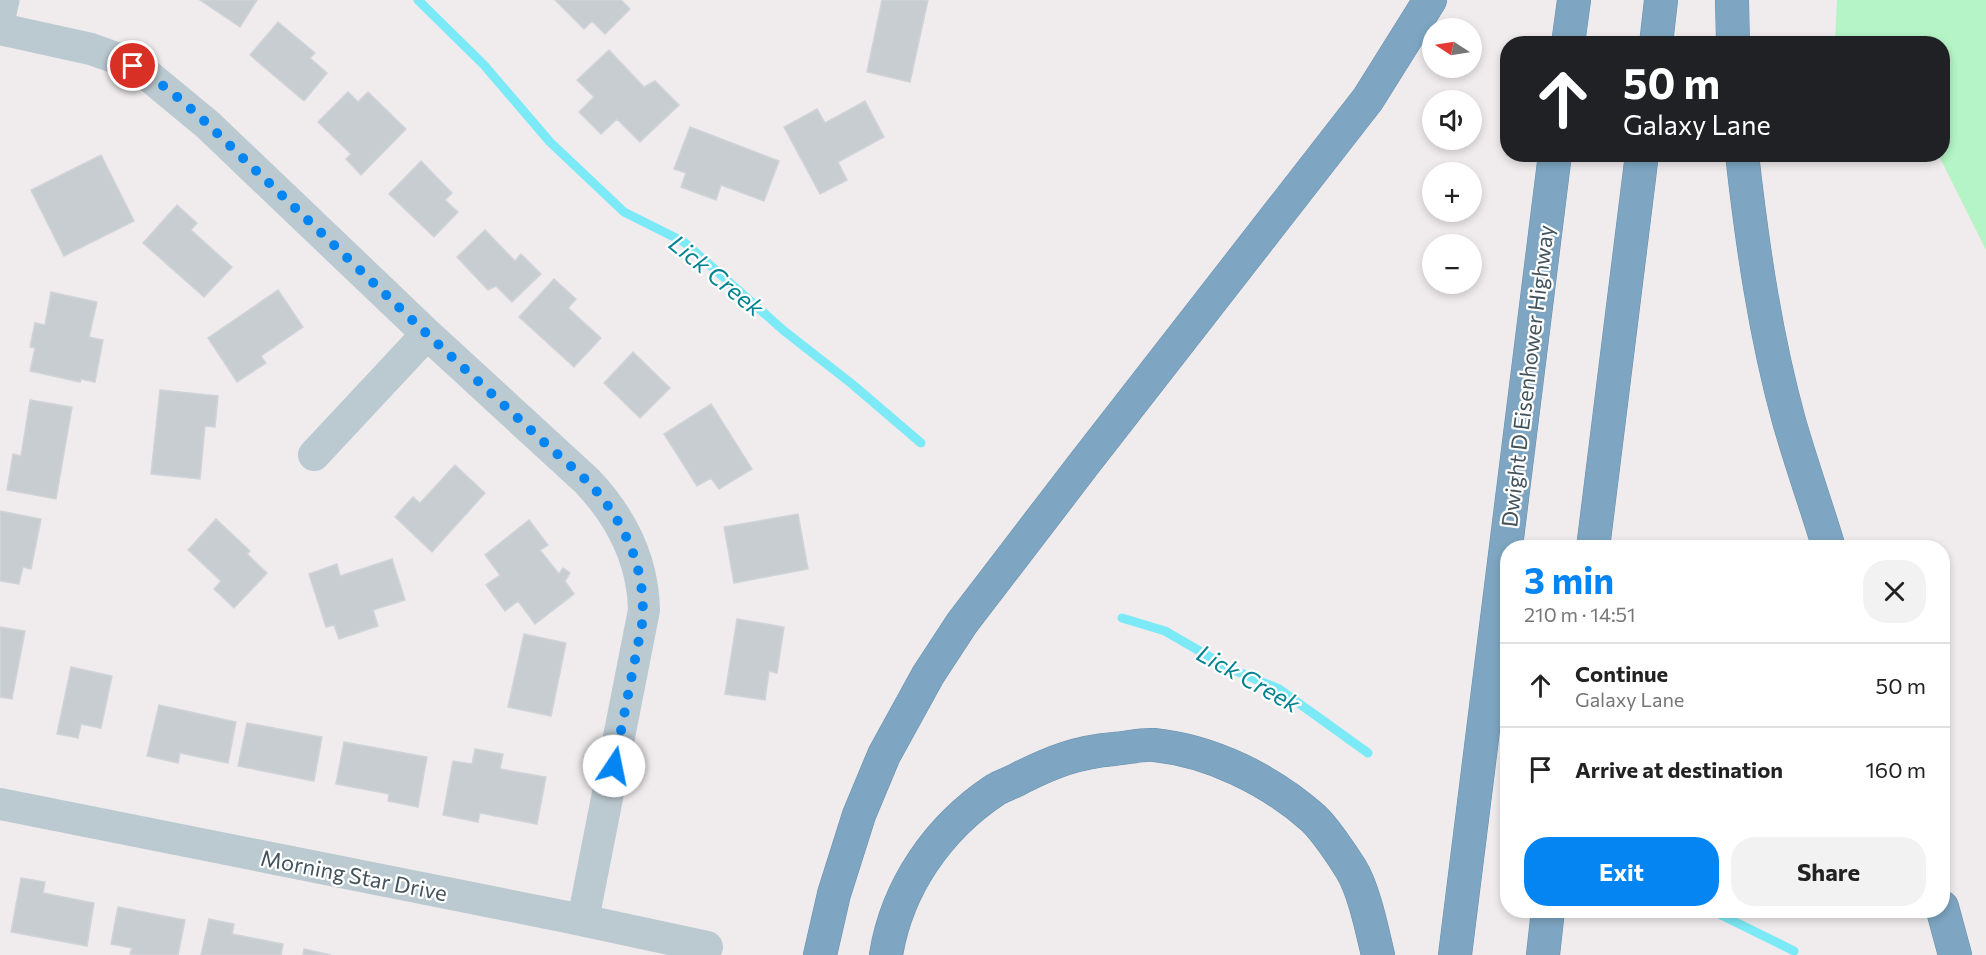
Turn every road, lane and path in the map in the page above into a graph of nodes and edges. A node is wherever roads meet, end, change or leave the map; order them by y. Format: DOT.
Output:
graph roads {
  1 [pos="3,0"];
  2 [pos="1430,0"];
  3 [pos="1574,0"];
  4 [pos="1661,0"];
  5 [pos="1732,0"];
  6 [pos="0,14"];
  7 [pos="0,29"];
  8 [pos="1570,36"];
  9 [pos="1657,36"];
  10 [pos="1733,36"];
  11 [pos="1554,162"];
  12 [pos="1641,162"];
  13 [pos="1743,162"];
  14 [pos="426,334"];
  15 [pos="314,455"];
  16 [pos="1507,540"];
  17 [pos="1594,540"];
  18 [pos="1827,540"];
  19 [pos="1500,595"];
  20 [pos="0,804"];
  21 [pos="1547,918"];
  22 [pos="1945,918"];
  23 [pos="583,920"];
  24 [pos="707,947"];
  25 [pos="820,955"];
  26 [pos="886,955"];
  27 [pos="1378,955"];
  28 [pos="1455,955"];
  29 [pos="1543,955"];
  30 [pos="1955,955"];
  1 -- 6 [label="street"];
  2 -- 25 [label="highway"];
  3 -- 8 [label="highway"];
  4 -- 9 [label="highway"];
  5 -- 10 [label="highway"];
  7 -- 14 [label="street"];
  11 -- 16 [label="highway, Dwight D Eisenhower Highway"];
  12 -- 17 [label="highway"];
  13 -- 18 [label="highway"];
  14 -- 15 [label="street"];
  14 -- 23 [label="street"];
  19 -- 28 [label="highway, Dwight D Eisenhower Highway"];
  20 -- 23 [label="street, Morning Star Drive"];
  21 -- 29 [label="highway"];
  22 -- 30 [label="highway"];
  23 -- 24 [label="street, Morning Star Drive"];
  26 -- 27 [label="highway"];
}
